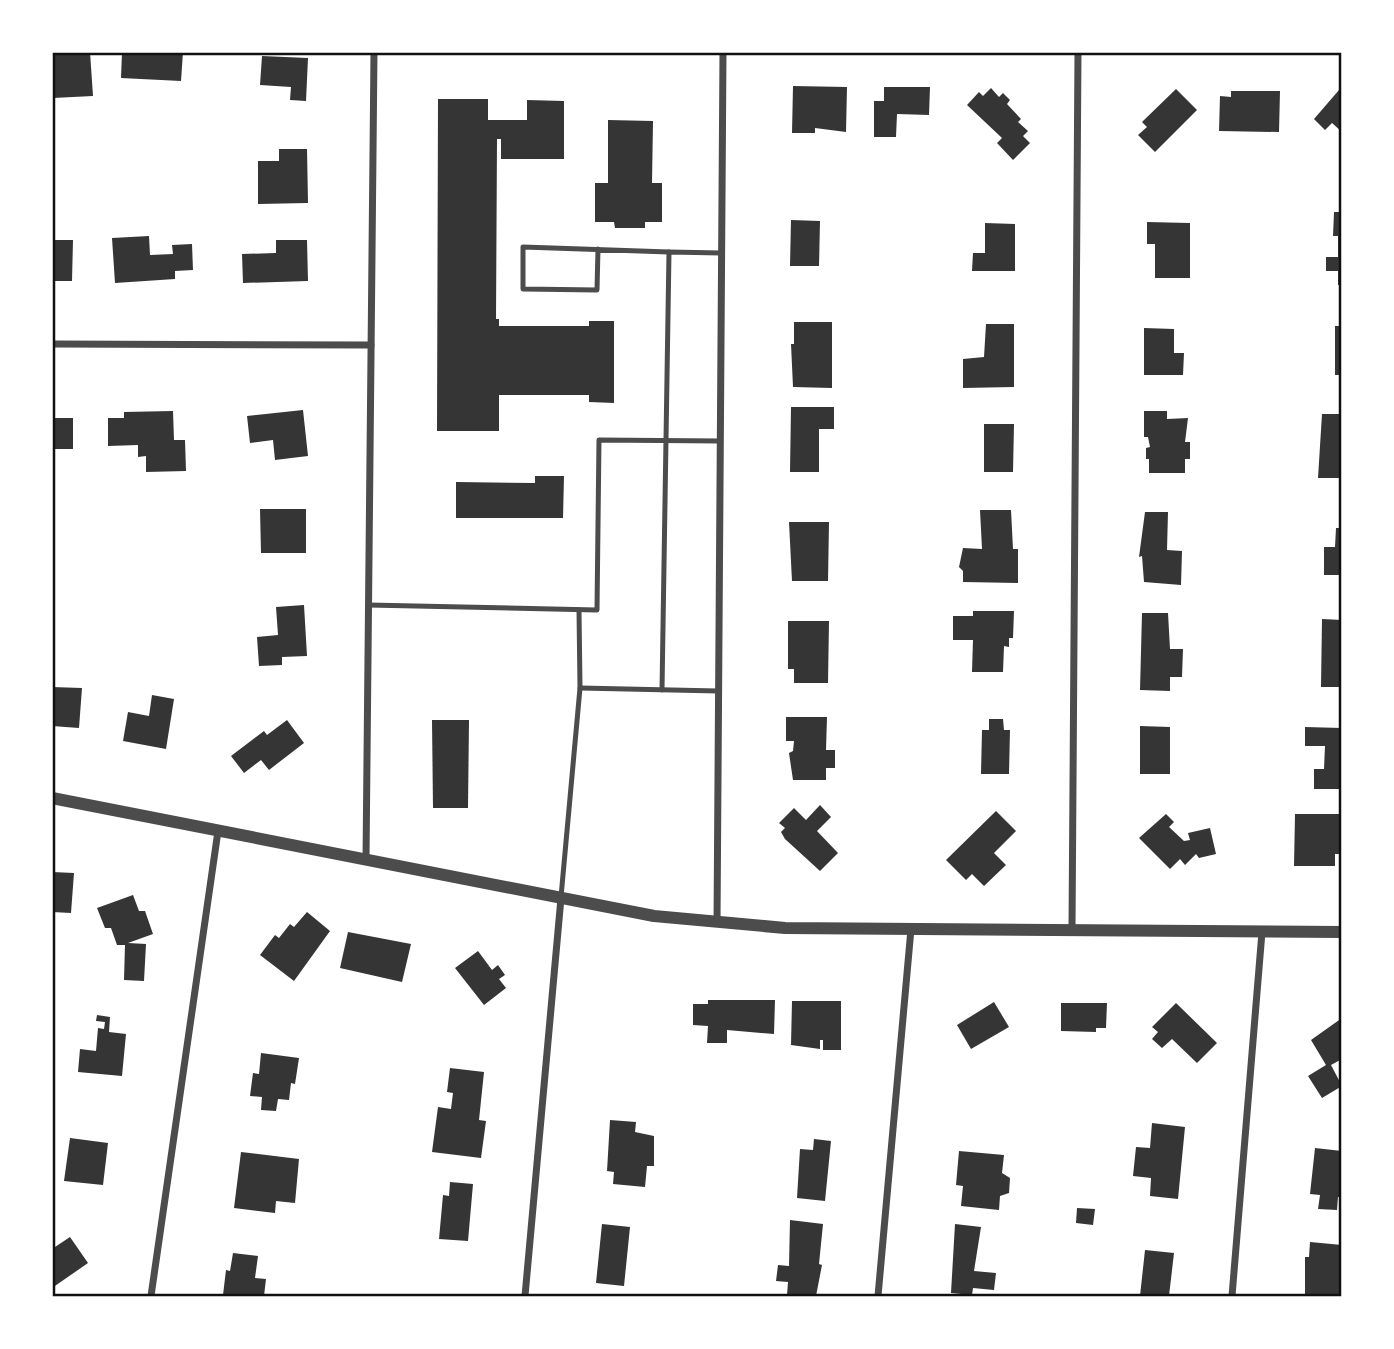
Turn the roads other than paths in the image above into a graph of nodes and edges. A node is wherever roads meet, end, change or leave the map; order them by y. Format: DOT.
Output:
graph roads {
  1 [pos="373,52"];
  2 [pos="723,52"];
  3 [pos="1078,52"];
  4 [pos="597,249"];
  5 [pos="669,252"];
  6 [pos="721,253"];
  7 [pos="52,344"];
  8 [pos="371,345"];
  9 [pos="666,441"];
  10 [pos="720,442"];
  11 [pos="368,605"];
  12 [pos="579,610"];
  13 [pos="580,688"];
  14 [pos="662,690"];
  15 [pos="718,691"];
  16 [pos="52,798"];
  17 [pos="218,831"];
  18 [pos="366,859"];
  19 [pos="561,898"];
  20 [pos="717,924"];
  21 [pos="911,929"];
  22 [pos="1072,930"];
  23 [pos="1262,932"];
  24 [pos="1342,932"];
  25 [pos="151,1297"];
  26 [pos="525,1297"];
  27 [pos="878,1297"];
  28 [pos="1232,1297"];
  1 -- 8 [label="street"];
  2 -- 6 [label="street"];
  3 -- 22 [label="street"];
  4 -- 4 [label="lane"];
  4 -- 5 [label="lane"];
  5 -- 6 [label="lane"];
  5 -- 9 [label="lane"];
  6 -- 10 [label="street"];
  7 -- 8 [label="street"];
  8 -- 11 [label="street"];
  9 -- 10 [label="lane"];
  9 -- 12 [label="lane"];
  9 -- 14 [label="lane"];
  10 -- 15 [label="street"];
  11 -- 12 [label="lane"];
  11 -- 18 [label="street"];
  12 -- 13 [label="lane"];
  13 -- 14 [label="lane"];
  13 -- 19 [label="lane"];
  14 -- 15 [label="lane"];
  15 -- 20 [label="street"];
  16 -- 17 [label="street"];
  17 -- 18 [label="street"];
  17 -- 25 [label="street"];
  18 -- 19 [label="street"];
  19 -- 20 [label="street"];
  19 -- 26 [label="street"];
  20 -- 21 [label="street"];
  21 -- 22 [label="street"];
  21 -- 27 [label="street"];
  22 -- 23 [label="street"];
  23 -- 24 [label="street"];
  23 -- 28 [label="street"];
}
